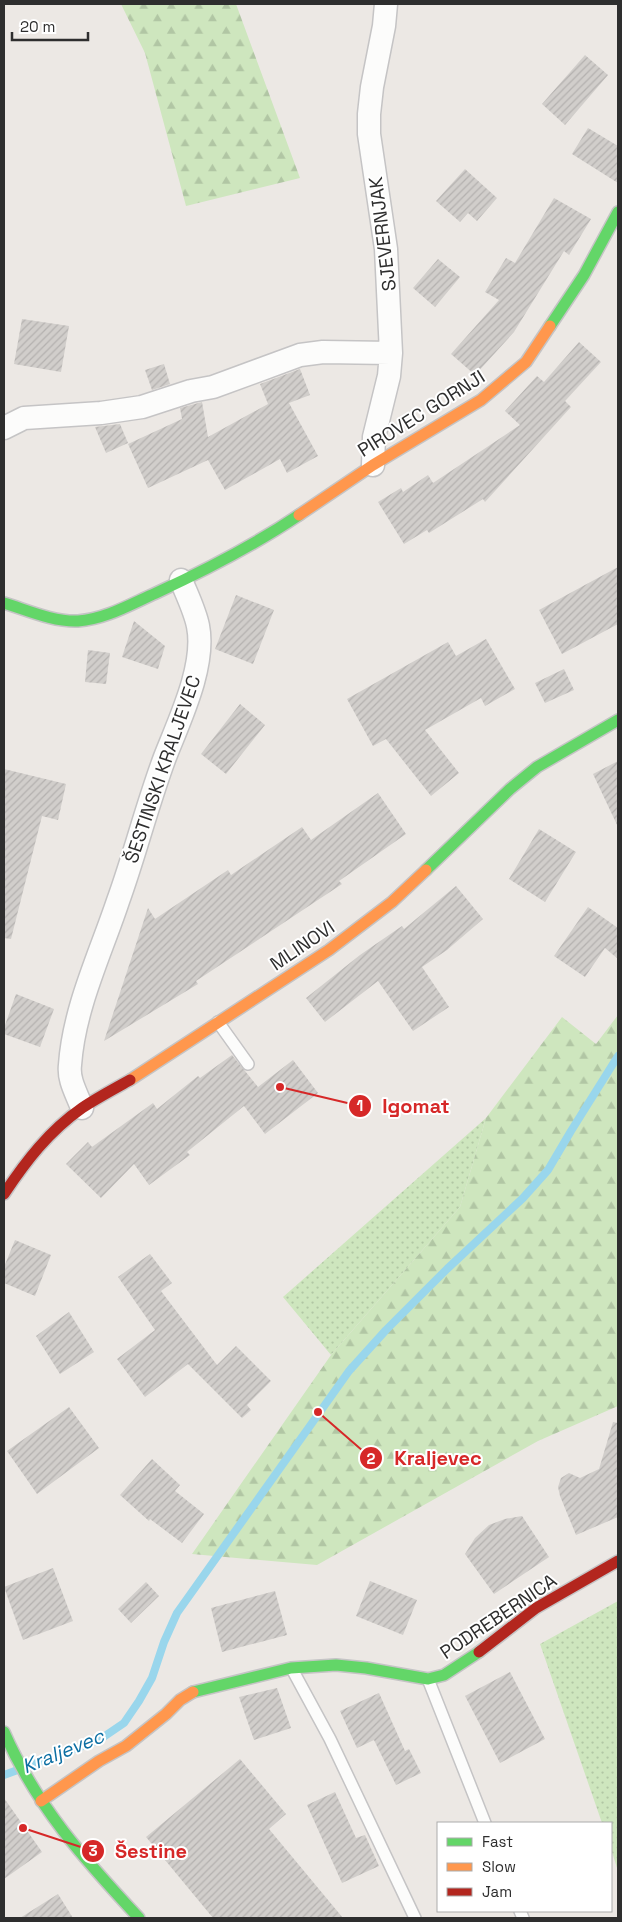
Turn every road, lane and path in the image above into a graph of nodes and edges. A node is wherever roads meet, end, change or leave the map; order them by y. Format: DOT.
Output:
graph roads {
  1 [pos="386,4"];
  2 [pos="618,212"];
  3 [pos="391,353"];
  4 [pos="4,428"];
  5 [pos="373,465"];
  6 [pos="181,580"];
  7 [pos="4,603"];
  8 [pos="618,720"];
  9 [pos="218,1022"];
  10 [pos="248,1064"];
  11 [pos="82,1108"];
  12 [pos="4,1194"];
  13 [pos="618,1561"];
  14 [pos="291,1668"];
  15 [pos="428,1679"];
  16 [pos="4,1732"];
  17 [pos="41,1801"];
  18 [pos="485,1822"];
  19 [pos="140,1918"];
  20 [pos="416,1918"];
  1 -- 3 [label="street, SJEVERNJAK"];
  2 -- 5 [label="street, PIROVEC GORNJI"];
  3 -- 4 [label="street"];
  3 -- 5 [label="street, SJEVERNJAK"];
  5 -- 6 [label="street, PIROVEC GORNJI"];
  6 -- 7 [label="street"];
  6 -- 11 [label="street, ŠESTINSKI KRALJEVEC"];
  8 -- 9 [label="street, MLINOVI"];
  9 -- 10 [label="lane"];
  9 -- 11 [label="street, MLINOVI"];
  11 -- 12 [label="street, MLINOVI"];
  13 -- 15 [label="street, PODREBERNICA"];
  14 -- 15 [label="street, PODREBERNICA"];
  14 -- 17 [label="street, PODREBERNICA"];
  14 -- 20 [label="lane"];
  15 -- 18 [label="lane"];
  16 -- 17 [label="street"];
  17 -- 19 [label="street"];
}
